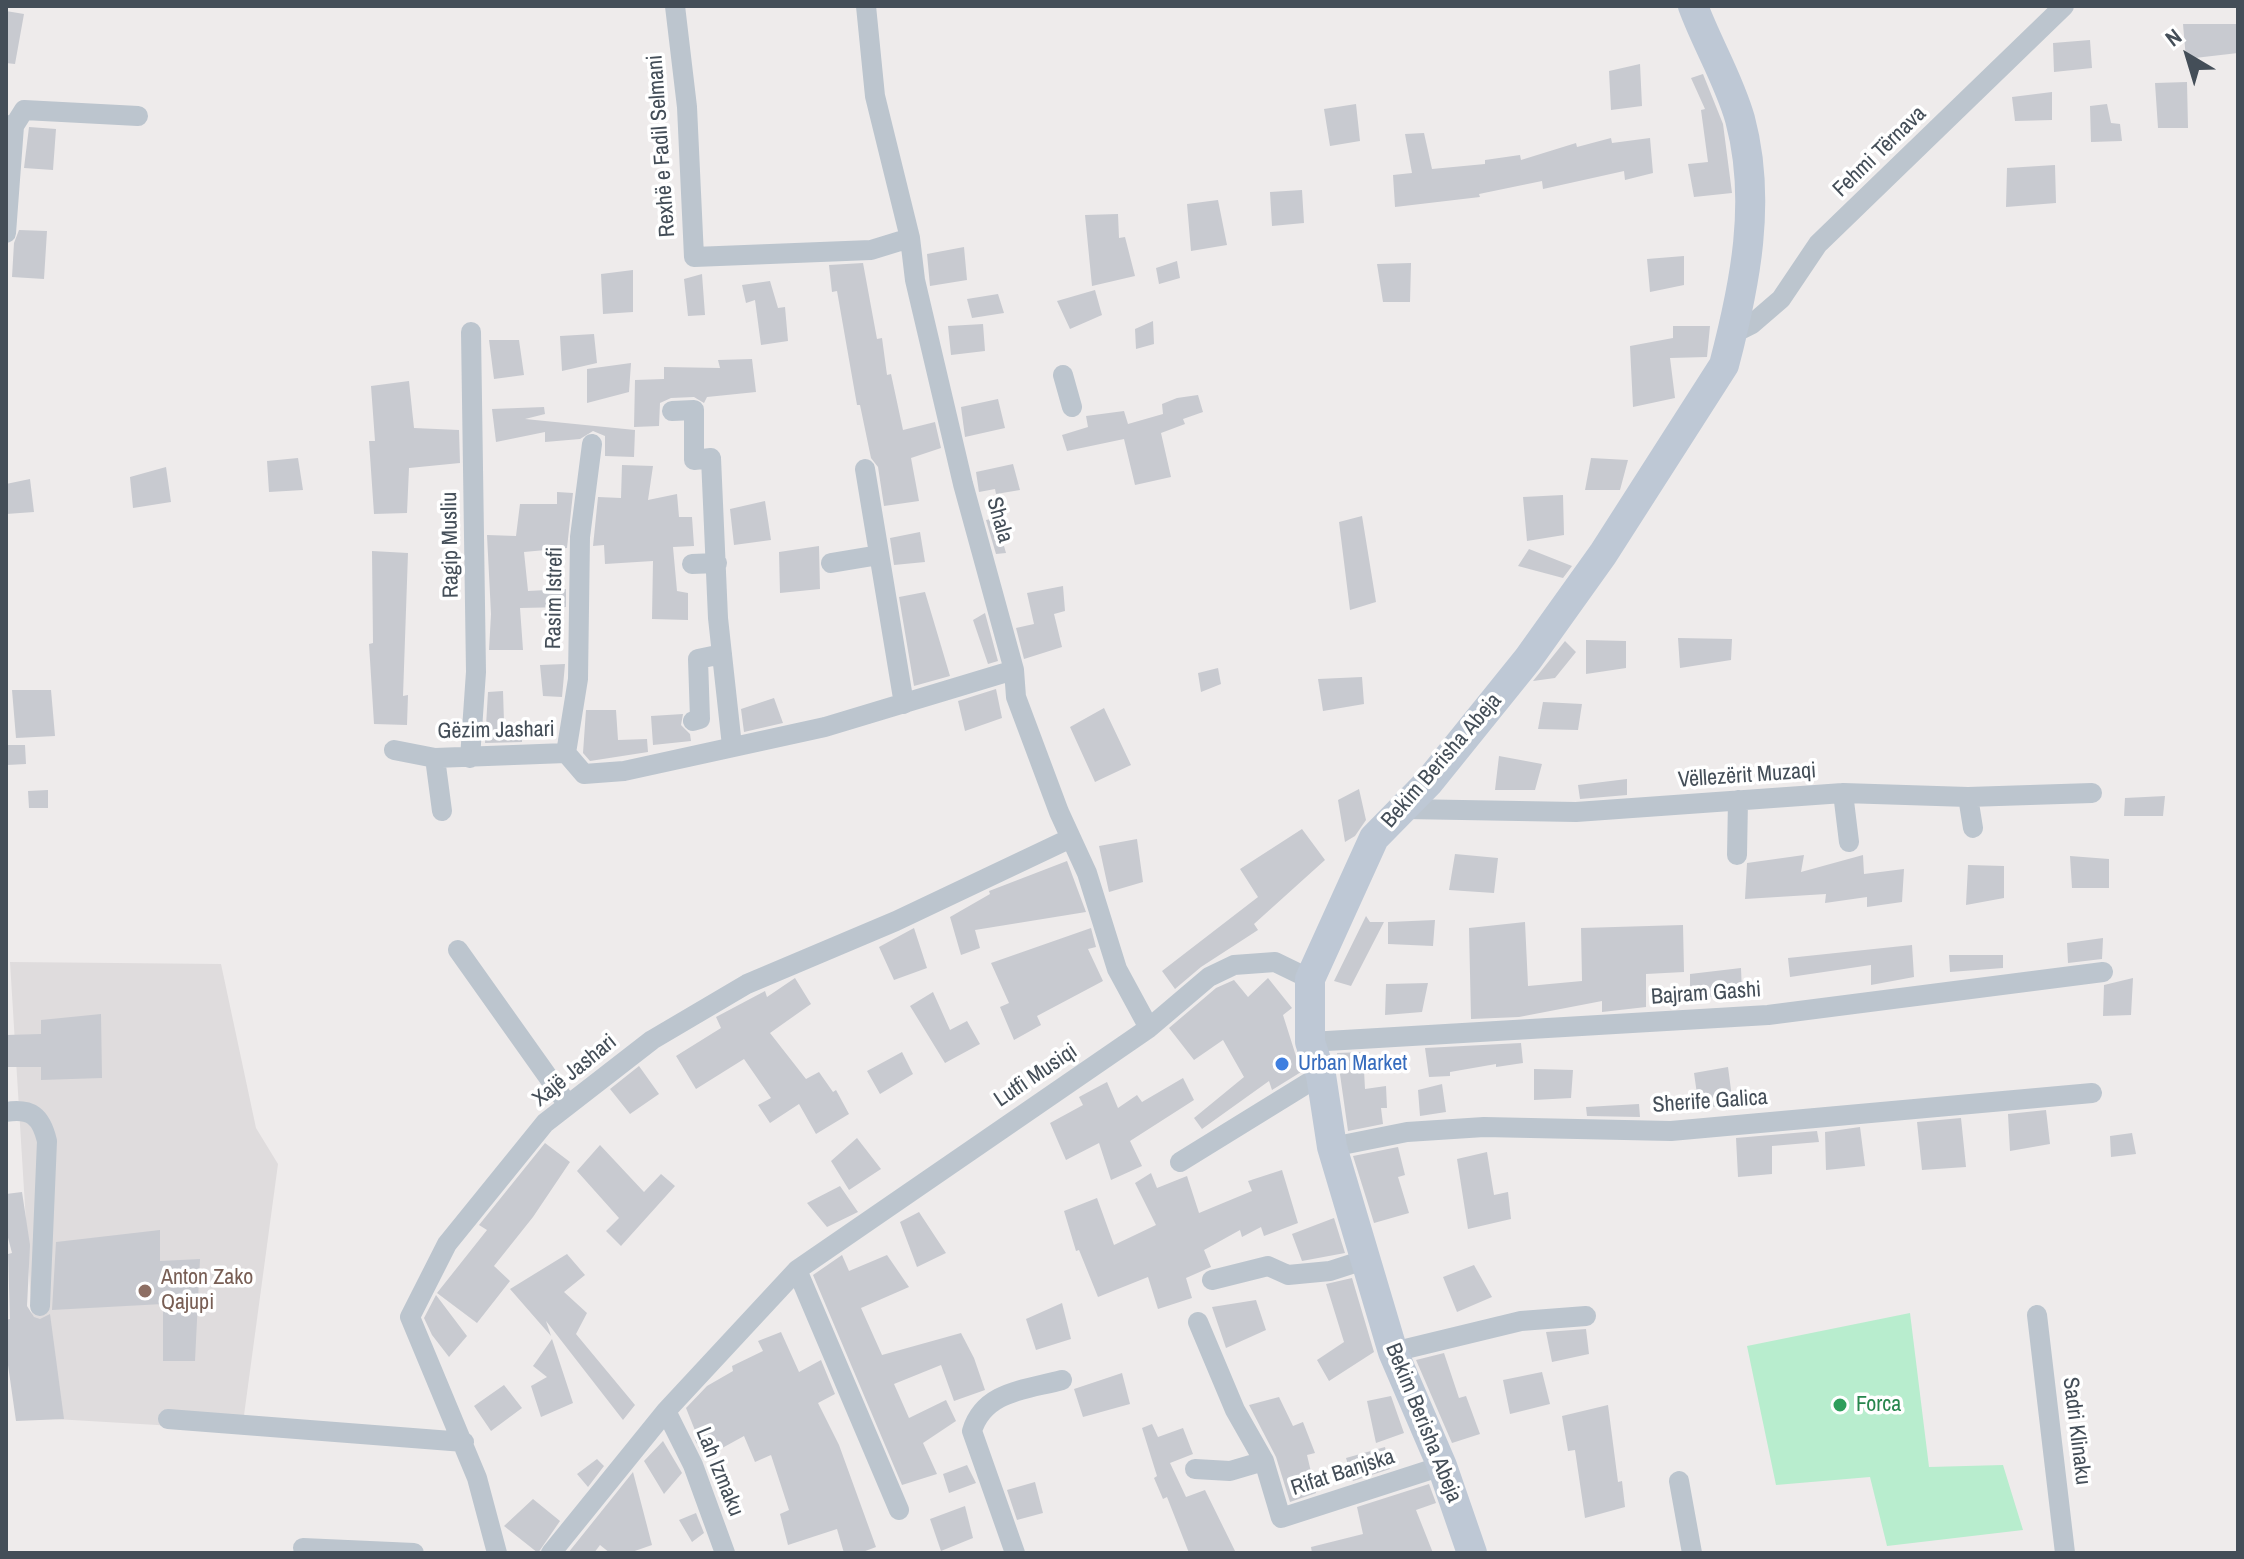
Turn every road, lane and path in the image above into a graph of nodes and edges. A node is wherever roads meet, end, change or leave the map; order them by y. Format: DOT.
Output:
graph roads {
  1 [pos="675,6"];
  2 [pos="866,6"];
  3 [pos="1693,6"];
  4 [pos="2064,6"];
  5 [pos="138,116"];
  6 [pos="10,126"];
  7 [pos="6,233"];
  8 [pos="910,238"];
  9 [pos="471,332"];
  10 [pos="1734,333"];
  11 [pos="1063,375"];
  12 [pos="1072,407"];
  13 [pos="672,411"];
  14 [pos="592,444"];
  15 [pos="865,469"];
  16 [pos="879,555"];
  17 [pos="717,563"];
  18 [pos="831,563"];
  19 [pos="692,564"];
  20 [pos="722,654"];
  21 [pos="1014,670"];
  22 [pos="904,704"];
  23 [pos="693,721"];
  24 [pos="732,746"];
  25 [pos="394,750"];
  26 [pos="566,753"];
  27 [pos="435,758"];
  28 [pos="470,758"];
  29 [pos="1843,793"];
  30 [pos="2092,793"];
  31 [pos="1968,797"];
  32 [pos="1738,800"];
  33 [pos="1405,809"];
  34 [pos="442,811"];
  35 [pos="1973,828"];
  36 [pos="1071,838"];
  37 [pos="1849,842"];
  38 [pos="1737,855"];
  39 [pos="458,950"];
  40 [pos="2103,972"];
  41 [pos="1310,979"];
  42 [pos="1149,1028"];
  43 [pos="1310,1042"];
  44 [pos="1321,1075"];
  45 [pos="2092,1093"];
  46 [pos="568,1105"];
  47 [pos="6,1112"];
  48 [pos="1332,1147"];
  49 [pos="1180,1162"];
  50 [pos="1364,1260"];
  51 [pos="797,1270"];
  52 [pos="1212,1280"];
  53 [pos="40,1306"];
  54 [pos="2037,1315"];
  55 [pos="1586,1316"];
  56 [pos="1198,1322"];
  57 [pos="1393,1352"];
  58 [pos="1062,1380"];
  59 [pos="666,1411"];
  60 [pos="168,1419"];
  61 [pos="464,1442"];
  62 [pos="1264,1461"];
  63 [pos="1442,1466"];
  64 [pos="1195,1469"];
  65 [pos="1679,1481"];
  66 [pos="899,1510"];
  67 [pos="303,1548"];
  68 [pos="414,1553"];
  69 [pos="497,1553"];
  70 [pos="551,1553"];
  71 [pos="725,1553"];
  72 [pos="1015,1553"];
  73 [pos="1472,1553"];
  74 [pos="1692,1553"];
  75 [pos="2065,1553"];
  1 -- 8 [label="street, Rexhë e Fadil Selmani"];
  2 -- 8 [label="street, Shala"];
  3 -- 10 [label="street, Bekim Berisha Abeja"];
  4 -- 10 [label="street, Fehmi Tërnava"];
  5 -- 6 [label="street"];
  6 -- 7 [label="street"];
  8 -- 21 [label="street, Shala"];
  9 -- 28 [label="street, Ragip Musliu"];
  10 -- 33 [label="street, Bekim Berisha Abeja"];
  11 -- 12 [label="street"];
  13 -- 17 [label="street"];
  14 -- 26 [label="street, Rasim Istrefi"];
  15 -- 16 [label="street"];
  16 -- 18 [label="street"];
  16 -- 22 [label="street"];
  17 -- 19 [label="street"];
  17 -- 20 [label="street"];
  20 -- 23 [label="street"];
  20 -- 24 [label="street"];
  21 -- 22 [label="street, Gëzim Jashari"];
  21 -- 36 [label="street, Shala"];
  22 -- 24 [label="street, Gëzim Jashari"];
  24 -- 26 [label="street, Gëzim Jashari"];
  25 -- 27 [label="street, Gëzim Jashari"];
  26 -- 28 [label="street, Gëzim Jashari"];
  27 -- 28 [label="street, Gëzim Jashari"];
  27 -- 34 [label="street"];
  29 -- 31 [label="street, Vëllezërit Muzaqi"];
  29 -- 32 [label="street, Vëllezërit Muzaqi"];
  29 -- 37 [label="street"];
  30 -- 31 [label="street, Vëllezërit Muzaqi"];
  31 -- 35 [label="street"];
  32 -- 33 [label="street, Vëllezërit Muzaqi"];
  32 -- 38 [label="street"];
  33 -- 41 [label="street, Bekim Berisha Abeja"];
  36 -- 42 [label="street, Shala"];
  36 -- 46 [label="street, Xajë Jashari"];
  39 -- 46 [label="street"];
  40 -- 43 [label="street, Bajram Gashi"];
  41 -- 42 [label="street, Lutfi Musiqi"];
  41 -- 43 [label="street, Bekim Berisha Abeja"];
  42 -- 51 [label="street, Lutfi Musiqi"];
  43 -- 44 [label="street, Bekim Berisha Abeja"];
  44 -- 48 [label="street, Bekim Berisha Abeja"];
  44 -- 49 [label="street"];
  45 -- 48 [label="street, Sherife Galica"];
  46 -- 61 [label="street, Xajë Jashari"];
  47 -- 53 [label="street"];
  48 -- 50 [label="street, Bekim Berisha Abeja"];
  50 -- 52 [label="street"];
  50 -- 57 [label="street, Bekim Berisha Abeja"];
  51 -- 59 [label="street, Lutfi Musiqi"];
  51 -- 66 [label="street"];
  54 -- 75 [label="street, Sadri Klinaku"];
  55 -- 57 [label="street"];
  56 -- 62 [label="street, Rifat Banjska"];
  57 -- 63 [label="street, Bekim Berisha Abeja"];
  58 -- 72 [label="street"];
  59 -- 70 [label="street, Lutfi Musiqi"];
  59 -- 71 [label="street, Lah Izmaku"];
  60 -- 61 [label="street"];
  61 -- 69 [label="street, Xajë Jashari"];
  62 -- 63 [label="street, Rifat Banjska"];
  62 -- 64 [label="street"];
  63 -- 73 [label="street, Bekim Berisha Abeja"];
  65 -- 74 [label="street"];
  67 -- 68 [label="street"];
}
